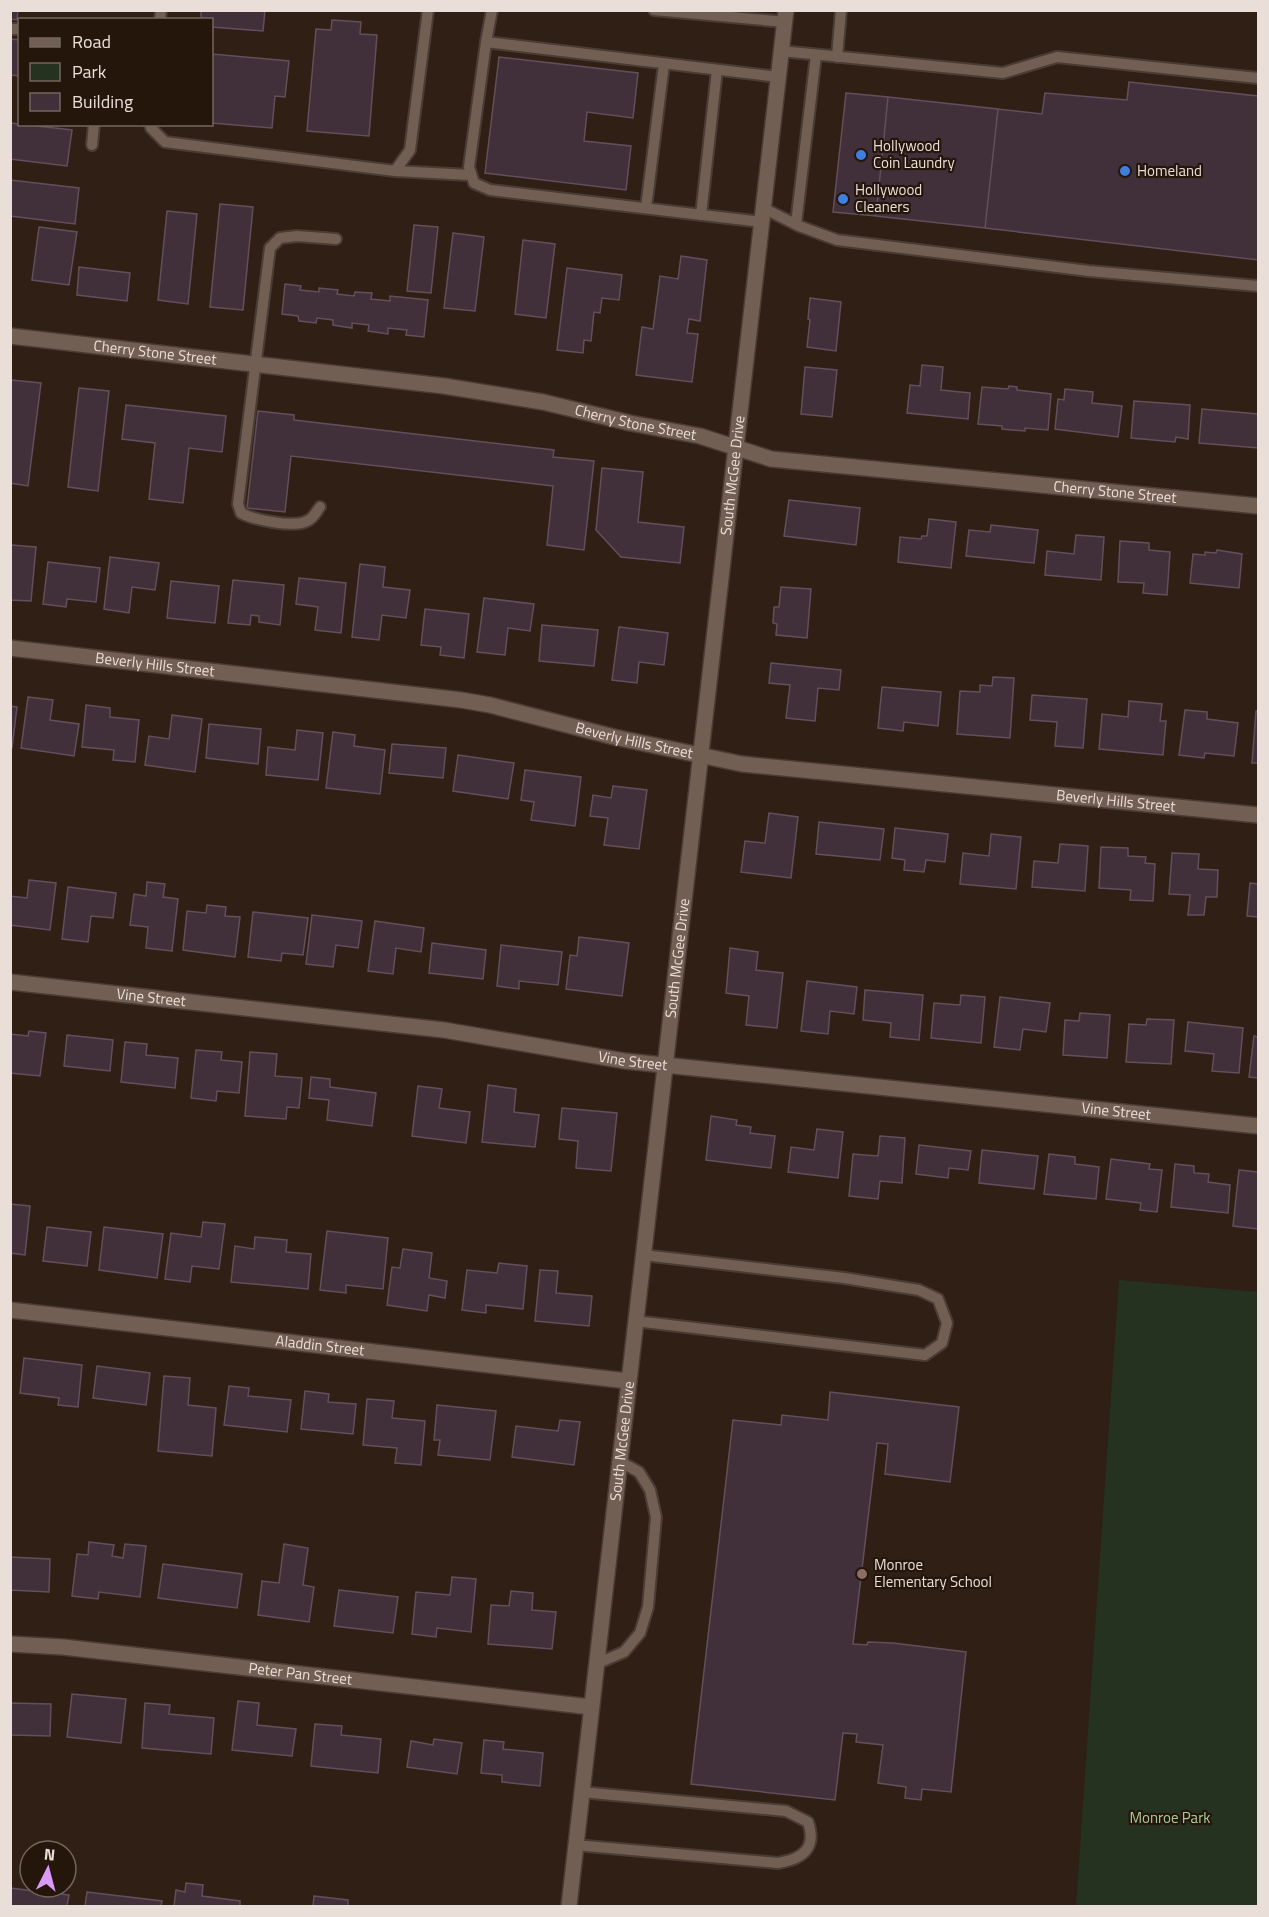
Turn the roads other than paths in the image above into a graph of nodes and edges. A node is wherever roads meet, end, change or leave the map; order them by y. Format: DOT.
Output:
graph roads {
  1 [pos="428,10"];
  2 [pos="492,10"];
  3 [pos="654,10"];
  4 [pos="842,10"];
  5 [pos="785,16"];
  6 [pos="486,42"];
  7 [pos="781,51"];
  8 [pos="816,55"];
  9 [pos="837,57"];
  10 [pos="664,64"];
  11 [pos="717,70"];
  12 [pos="778,78"];
  13 [pos="1258,78"];
  14 [pos="94,126"];
  15 [pos="150,126"];
  16 [pos="92,145"];
  17 [pos="395,171"];
  18 [pos="470,175"];
  19 [pos="646,208"];
  20 [pos="701,215"];
  21 [pos="762,215"];
  22 [pos="796,224"];
  23 [pos="336,239"];
  24 [pos="1258,286"];
  25 [pos="10,336"];
  26 [pos="255,365"];
  27 [pos="735,447"];
  28 [pos="1258,506"];
  29 [pos="320,507"];
  30 [pos="10,648"];
  31 [pos="700,756"];
  32 [pos="1258,815"];
  33 [pos="10,982"];
  34 [pos="666,1065"];
  35 [pos="1258,1126"];
  36 [pos="643,1254"];
  37 [pos="10,1310"];
  38 [pos="635,1321"];
  39 [pos="628,1381"];
  40 [pos="619,1461"];
  41 [pos="10,1644"];
  42 [pos="596,1664"];
  43 [pos="591,1707"];
  44 [pos="581,1792"];
  45 [pos="575,1845"];
  46 [pos="568,1906"];
  1 -- 17 [label="lane"];
  2 -- 6 [label="lane"];
  3 -- 5 [label="lane"];
  4 -- 9 [label="lane"];
  5 -- 7 [label="street, South McGee Drive"];
  6 -- 10 [label="lane"];
  6 -- 18 [label="lane"];
  7 -- 8 [label="lane"];
  7 -- 12 [label="street, South McGee Drive"];
  8 -- 9 [label="lane"];
  8 -- 22 [label="lane"];
  9 -- 13 [label="lane"];
  10 -- 11 [label="lane"];
  10 -- 19 [label="lane"];
  11 -- 12 [label="lane"];
  11 -- 20 [label="lane"];
  12 -- 21 [label="street, South McGee Drive"];
  14 -- 16 [label="lane"];
  15 -- 17 [label="lane"];
  17 -- 18 [label="lane"];
  18 -- 19 [label="lane"];
  19 -- 20 [label="lane"];
  20 -- 21 [label="lane"];
  21 -- 22 [label="lane"];
  21 -- 27 [label="street, South McGee Drive"];
  22 -- 24 [label="lane"];
  23 -- 26 [label="lane"];
  25 -- 26 [label="street, Cherry Stone Street"];
  26 -- 27 [label="street, Cherry Stone Street"];
  26 -- 29 [label="lane"];
  27 -- 28 [label="street, Cherry Stone Street"];
  27 -- 31 [label="street, South McGee Drive"];
  30 -- 31 [label="street, Beverly Hills Street"];
  31 -- 32 [label="street, Beverly Hills Street"];
  31 -- 34 [label="street, South McGee Drive"];
  33 -- 34 [label="street, Vine Street"];
  34 -- 35 [label="street, Vine Street"];
  34 -- 36 [label="street, South McGee Drive"];
  36 -- 38 [label="street, South McGee Drive"];
  36 -- 38 [label="lane"];
  37 -- 39 [label="street, Aladdin Street"];
  38 -- 39 [label="street, South McGee Drive"];
  39 -- 40 [label="street, South McGee Drive"];
  40 -- 42 [label="street, South McGee Drive"];
  40 -- 42 [label="lane"];
  41 -- 43 [label="street, Peter Pan Street"];
  42 -- 43 [label="street, South McGee Drive"];
  43 -- 44 [label="street, South McGee Drive"];
  44 -- 45 [label="street, South McGee Drive"];
  44 -- 45 [label="lane"];
  45 -- 46 [label="street, South McGee Drive"];
}
